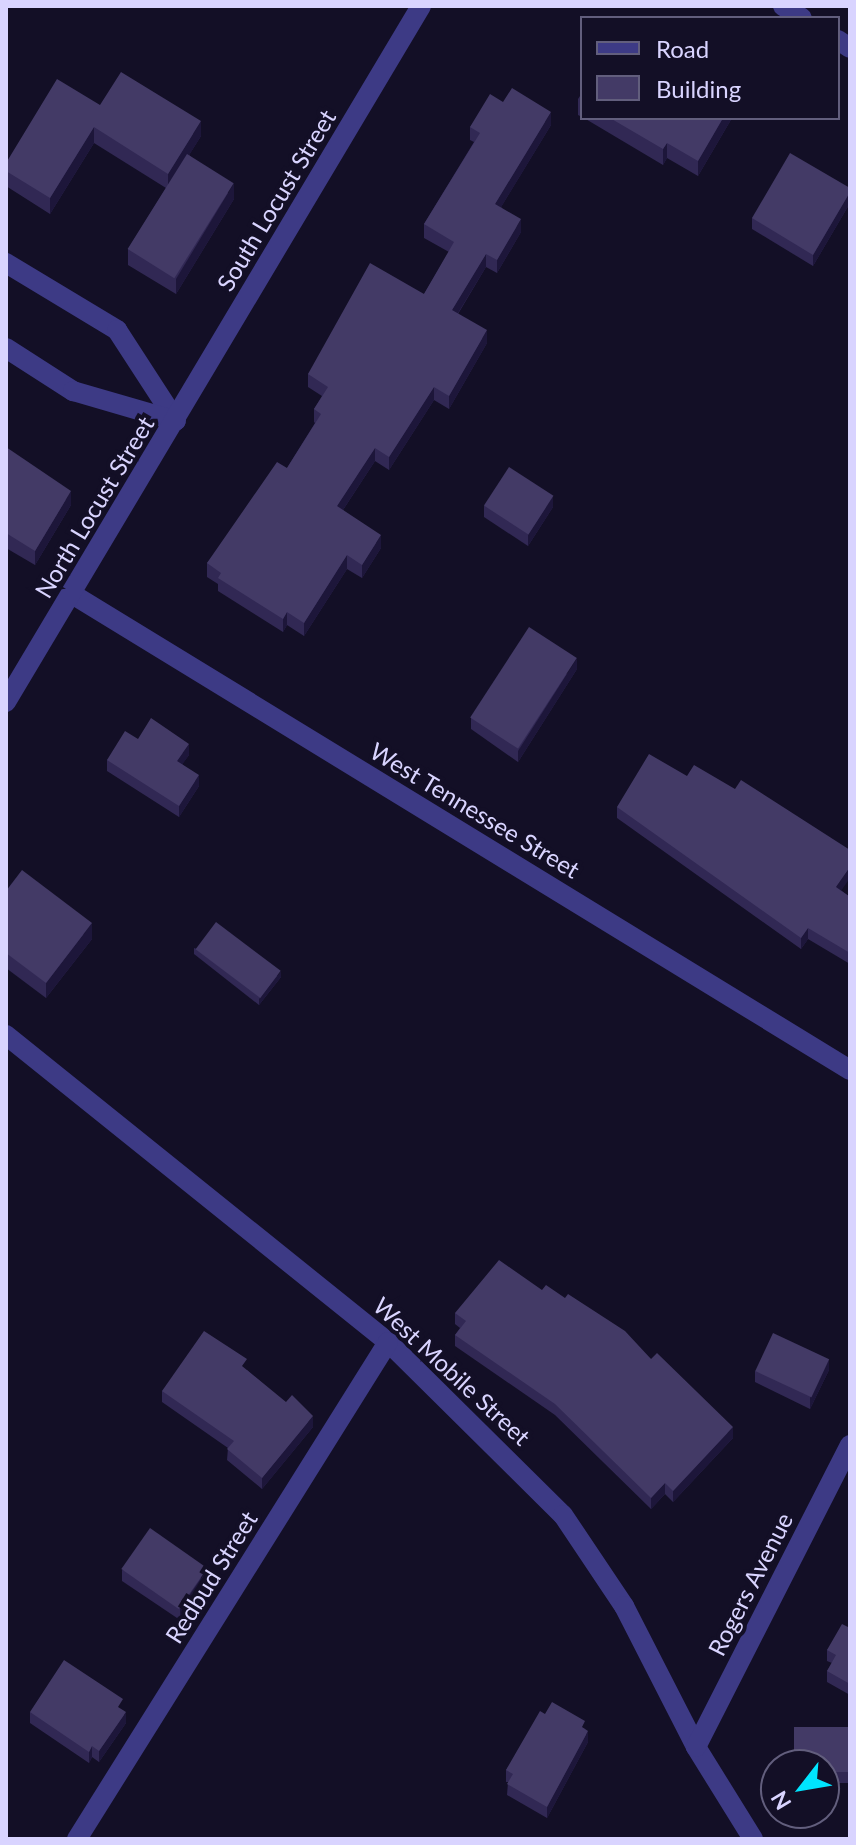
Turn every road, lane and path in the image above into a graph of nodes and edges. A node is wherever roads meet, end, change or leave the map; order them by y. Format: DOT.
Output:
graph roads {
  1 [pos="421,6"];
  2 [pos="6,263"];
  3 [pos="6,348"];
  4 [pos="176,421"];
  5 [pos="72,594"];
  6 [pos="6,702"];
  7 [pos="6,1035"];
  8 [pos="850,1070"];
  9 [pos="388,1342"];
  10 [pos="850,1445"];
  11 [pos="696,1747"];
  12 [pos="77,1839"];
  13 [pos="753,1839"];
  1 -- 4 [label="street, South Locust Street"];
  2 -- 4 [label="street"];
  3 -- 4 [label="street"];
  4 -- 5 [label="street, North Locust Street"];
  5 -- 6 [label="street, North Locust Street"];
  5 -- 8 [label="street, West Tennessee Street"];
  7 -- 9 [label="street, West Mobile Street"];
  9 -- 11 [label="street, West Mobile Street"];
  9 -- 12 [label="street, Redbud Street"];
  10 -- 11 [label="street, Rogers Avenue"];
  11 -- 13 [label="street, West Mobile Street"];
}
